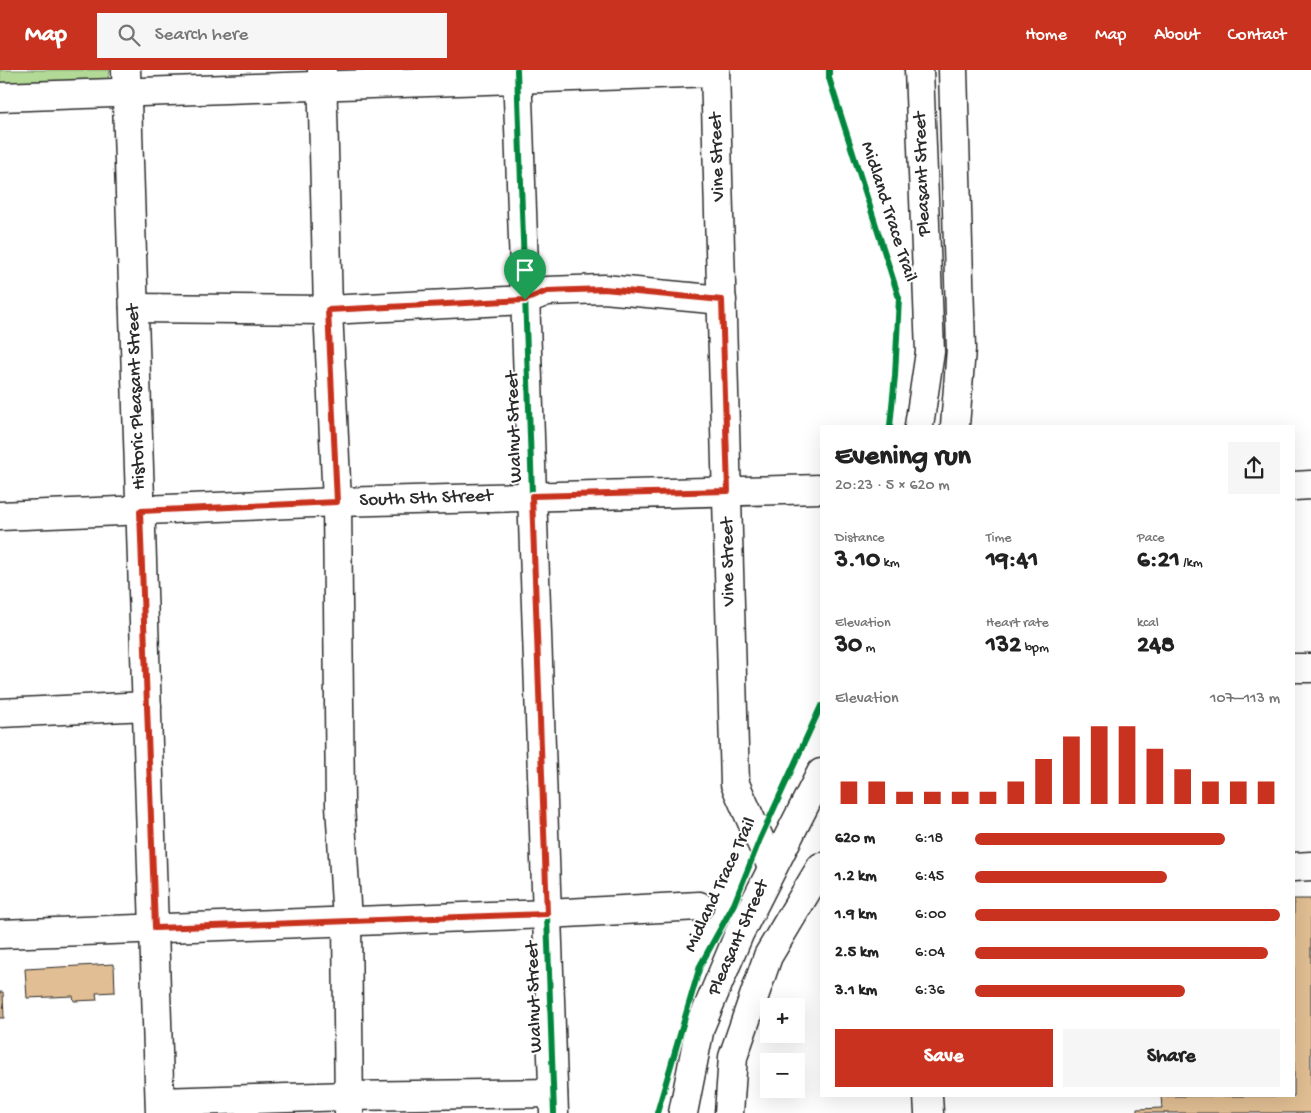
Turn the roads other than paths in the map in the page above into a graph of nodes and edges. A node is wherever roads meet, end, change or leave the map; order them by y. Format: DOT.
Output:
graph roads {
  1 [pos="919,70"];
  2 [pos="953,70"];
  3 [pos="715,71"];
  4 [pos="517,75"];
  5 [pos="322,78"];
  6 [pos="126,81"];
  7 [pos="0,98"];
  8 [pos="525,300"];
  9 [pos="722,300"];
  10 [pos="134,308"];
  11 [pos="328,310"];
  12 [pos="919,425"];
  13 [pos="956,425"];
  14 [pos="1311,485"];
  15 [pos="1295,486"];
  16 [pos="820,489"];
  17 [pos="728,491"];
  18 [pos="532,496"];
  19 [pos="337,502"];
  20 [pos="140,511"];
  21 [pos="0,516"];
  22 [pos="1295,668"];
  23 [pos="1311,668"];
  24 [pos="147,706"];
  25 [pos="0,713"];
  26 [pos="820,775"];
  27 [pos="1311,866"];
  28 [pos="772,867"];
  29 [pos="1295,867"];
  30 [pos="820,869"];
  31 [pos="699,906"];
  32 [pos="547,914"];
  33 [pos="347,921"];
  34 [pos="155,928"];
  35 [pos="0,934"];
  36 [pos="928,1097"];
  37 [pos="553,1103"];
  38 [pos="349,1105"];
  39 [pos="160,1108"];
  40 [pos="683,1113"];
  41 [pos="729,1113"];
  42 [pos="929,1113"];
  1 -- 12 [label="street, Pleasant Street"];
  2 -- 13 [label="street, Pleasant Street"];
  3 -- 4 [label="street"];
  3 -- 9 [label="street, Vine Street"];
  4 -- 5 [label="street"];
  4 -- 8 [label="street, Walnut Street"];
  5 -- 6 [label="street"];
  5 -- 11 [label="street"];
  6 -- 7 [label="street"];
  6 -- 10 [label="street, Historic Pleasant Street"];
  8 -- 9 [label="street"];
  8 -- 11 [label="street"];
  8 -- 18 [label="street, Walnut Street"];
  9 -- 17 [label="street, Vine Street"];
  10 -- 11 [label="street"];
  10 -- 20 [label="street, Historic Pleasant Street"];
  11 -- 19 [label="street"];
  14 -- 15 [label="street"];
  16 -- 17 [label="street, South 5th Street"];
  17 -- 18 [label="street, South 5th Street"];
  17 -- 28 [label="street, Vine Street"];
  18 -- 19 [label="street, South 5th Street"];
  18 -- 32 [label="street, Walnut Street"];
  19 -- 20 [label="street, South 5th Street"];
  19 -- 33 [label="street"];
  20 -- 21 [label="street, South 5th Street"];
  20 -- 24 [label="street, Historic Pleasant Street"];
  22 -- 23 [label="street"];
  24 -- 25 [label="street"];
  24 -- 34 [label="street, Historic Pleasant Street"];
  26 -- 28 [label="street, Pleasant Street"];
  27 -- 29 [label="street"];
  28 -- 40 [label="street, Pleasant Street"];
  30 -- 41 [label="street, Pleasant Street"];
  31 -- 32 [label="street"];
  32 -- 33 [label="street"];
  32 -- 37 [label="street, Walnut Street"];
  33 -- 34 [label="street"];
  33 -- 38 [label="street"];
  34 -- 35 [label="street"];
  34 -- 39 [label="street, Historic Pleasant Street"];
  36 -- 42 [label="street"];
  37 -- 38 [label="street"];
  38 -- 39 [label="street"];
}
